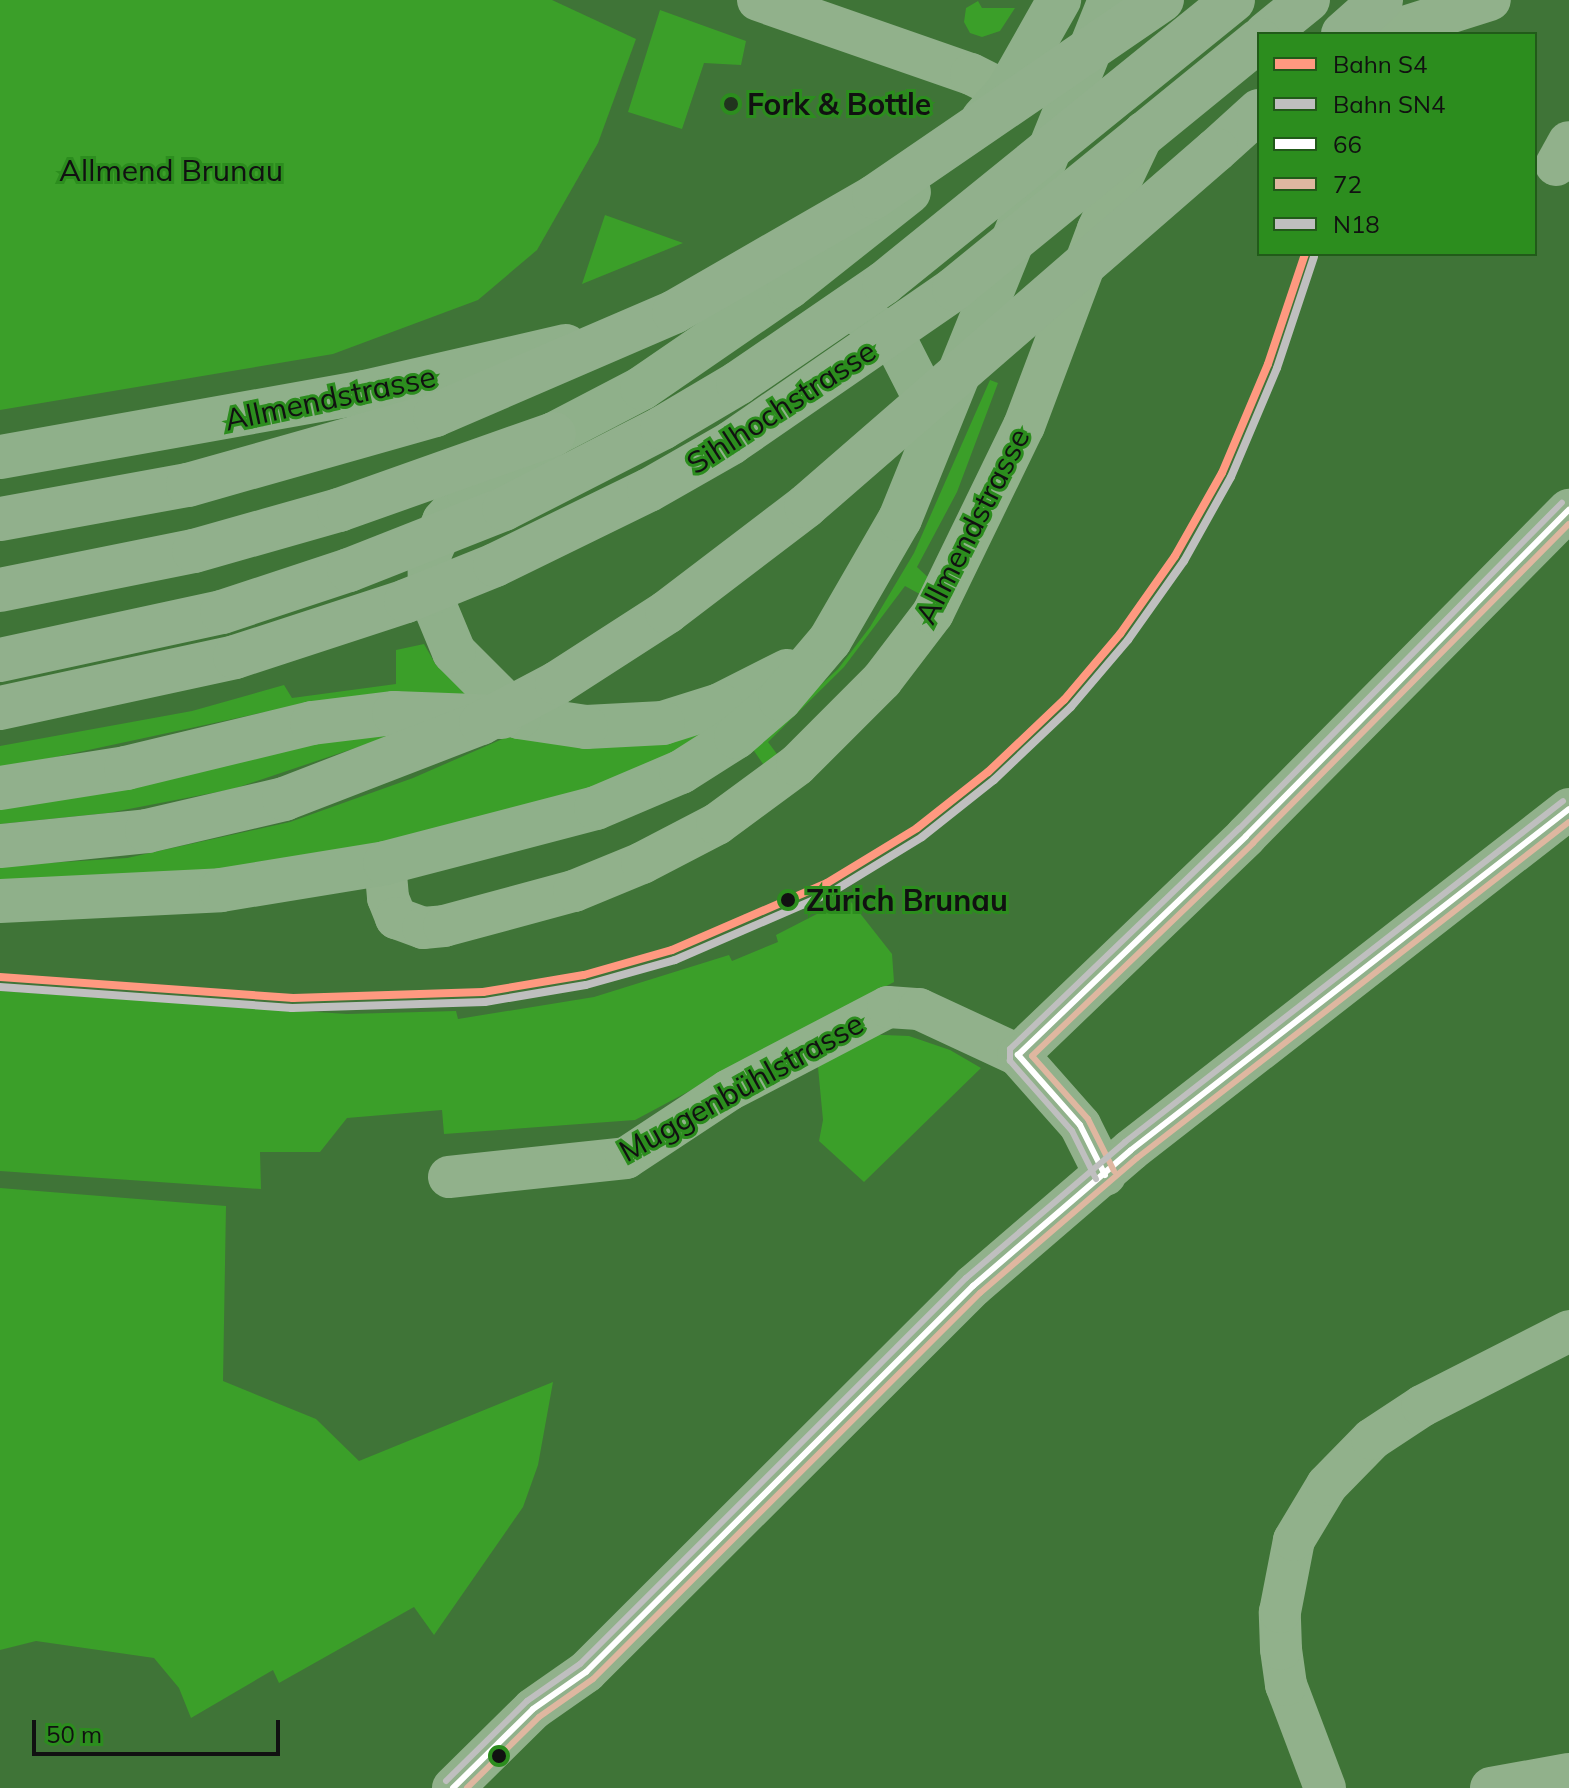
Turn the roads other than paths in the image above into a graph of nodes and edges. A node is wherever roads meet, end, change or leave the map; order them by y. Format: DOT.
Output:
graph roads {
  1 [pos="758,0"];
  2 [pos="1162,0"];
  3 [pos="1233,0"];
  4 [pos="1308,0"];
  5 [pos="1381,0"];
  6 [pos="1490,0"];
  7 [pos="1057,4"];
  8 [pos="1108,5"];
  9 [pos="1428,12"];
  10 [pos="1275,32"];
  11 [pos="1345,32"];
  12 [pos="1386,32"];
  13 [pos="1257,49"];
  14 [pos="1257,50"];
  15 [pos="1257,50"];
  16 [pos="1007,92"];
  17 [pos="1158,102"];
  18 [pos="1257,113"];
  19 [pos="1015,226"];
  20 [pos="789,287"];
  21 [pos="938,424"];
  22 [pos="554,434"];
  23 [pos="0,457"];
  24 [pos="1569,510"];
  25 [pos="0,519"];
  26 [pos="0,590"];
  27 [pos="830,640"];
  28 [pos="0,660"];
  29 [pos="0,708"];
  30 [pos="519,717"];
  31 [pos="0,788"];
  32 [pos="1568,811"];
  33 [pos="0,846"];
  34 [pos="385,863"];
  35 [pos="0,901"];
  36 [pos="1018,1055"];
  37 [pos="1105,1175"];
  38 [pos="449,1177"];
  39 [pos="1569,1331"];
  40 [pos="586,1672"];
  41 [pos="1569,1774"];
  42 [pos="453,1788"];
  43 [pos="491,1788"];
  44 [pos="1325,1788"];
  45 [pos="1491,1788"];
  1 -- 16 [label="street"];
  2 -- 25 [label="highway, bridge"];
  3 -- 28 [label="highway, Sihlhochstrasse, bridge"];
  4 -- 10 [label="highway, Sihlhochstrasse"];
  5 -- 11 [label="highway"];
  6 -- 9 [label="street"];
  7 -- 16 [label="main road, Allmendstrasse"];
  8 -- 13 [label="street"];
  8 -- 19 [label="main road"];
  9 -- 12 [label="street"];
  14 -- 17 [label="street"];
  15 -- 29 [label="highway, Sihlhochstrasse, bridge"];
  16 -- 20 [label="main road, Allmendstrasse"];
  17 -- 19 [label="street"];
  17 -- 34 [label="street, Allmendstrasse"];
  18 -- 33 [label="highway, bridge"];
  19 -- 21 [label="main road"];
  20 -- 21 [label="main road"];
  20 -- 22 [label="main road"];
  20 -- 23 [label="main road, Allmendstrasse"];
  21 -- 27 [label="main road"];
  22 -- 26 [label="highway"];
  22 -- 30 [label="main road"];
  24 -- 36 [label="street"];
  27 -- 30 [label="main road"];
  27 -- 34 [label="main road"];
  30 -- 31 [label="highway"];
  32 -- 37 [label="street"];
  34 -- 35 [label="main road"];
  36 -- 37 [label="street, Muggenbühlstrasse"];
  36 -- 38 [label="street, Muggenbühlstrasse"];
  37 -- 40 [label="street"];
  39 -- 44 [label="street"];
  40 -- 42 [label="street"];
  40 -- 43 [label="street"];
  41 -- 45 [label="street"];
}
